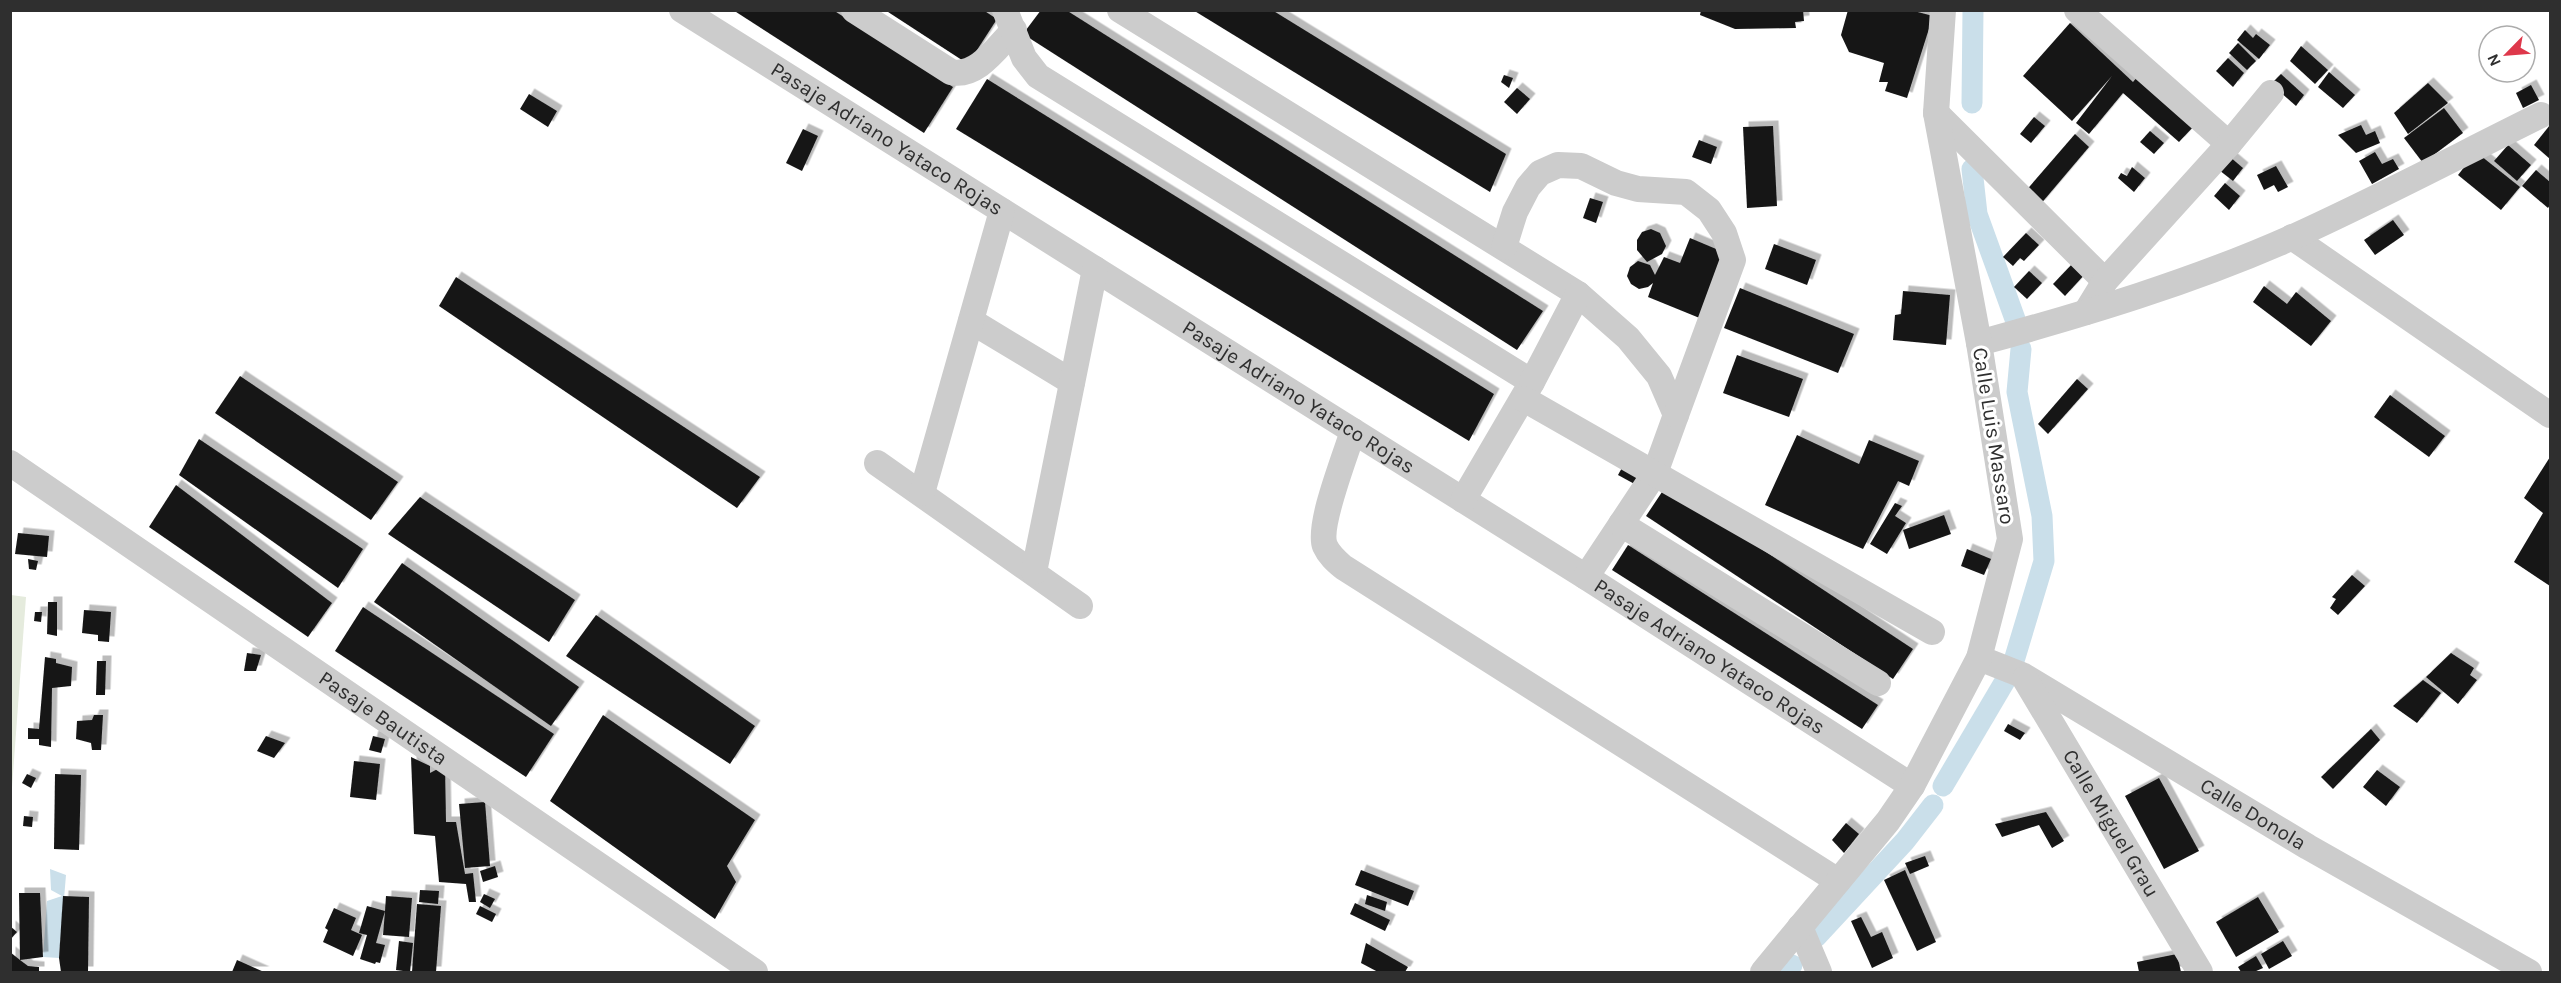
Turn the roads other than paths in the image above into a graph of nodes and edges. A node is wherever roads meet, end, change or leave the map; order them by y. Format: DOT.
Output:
graph roads {
  1 [pos="682,10"];
  2 [pos="854,10"];
  3 [pos="1120,10"];
  4 [pos="1943,10"];
  5 [pos="2077,10"];
  6 [pos="1009,20"];
  7 [pos="2271,93"];
  8 [pos="1936,113"];
  9 [pos="2541,115"];
  10 [pos="2229,144"];
  11 [pos="1002,211"];
  12 [pos="2292,237"];
  13 [pos="1504,246"];
  14 [pos="1095,269"];
  15 [pos="2105,281"];
  16 [pos="1578,294"];
  17 [pos="2086,312"];
  18 [pos="970,321"];
  19 [pos="1979,343"];
  20 [pos="1072,382"];
  21 [pos="1528,390"];
  22 [pos="1676,415"];
  23 [pos="2550,416"];
  24 [pos="1353,431"];
  25 [pos="10,463"];
  26 [pos="877,463"];
  27 [pos="1655,473"];
  28 [pos="922,493"];
  29 [pos="1463,500"];
  30 [pos="1621,524"];
  31 [pos="1034,572"];
  32 [pos="1586,577"];
  33 [pos="1080,606"];
  34 [pos="1932,632"];
  35 [pos="1979,658"];
  36 [pos="2022,675"];
  37 [pos="1878,683"];
  38 [pos="1912,786"];
  39 [pos="1838,881"];
  40 [pos="1800,927"];
  41 [pos="755,972"];
  42 [pos="1763,972"];
  43 [pos="1819,972"];
  44 [pos="2200,972"];
  45 [pos="2529,972"];
  1 -- 11 [label="street, Pasaje Adriano Yataco Rojas"];
  2 -- 6 [label="street"];
  3 -- 13 [label="street"];
  4 -- 8 [label="street, Calle Luis Massaro"];
  5 -- 10 [label="street"];
  6 -- 21 [label="street"];
  7 -- 10 [label="street"];
  8 -- 15 [label="street"];
  8 -- 19 [label="street, Calle Luis Massaro"];
  9 -- 12 [label="street"];
  10 -- 15 [label="street"];
  11 -- 14 [label="street, Pasaje Adriano Yataco Rojas"];
  11 -- 18 [label="street"];
  12 -- 17 [label="street"];
  12 -- 23 [label="street"];
  13 -- 16 [label="street"];
  13 -- 22 [label="street"];
  14 -- 20 [label="street"];
  14 -- 24 [label="street, Pasaje Adriano Yataco Rojas"];
  15 -- 17 [label="street"];
  16 -- 21 [label="street"];
  16 -- 22 [label="street"];
  17 -- 19 [label="street"];
  18 -- 20 [label="street"];
  18 -- 28 [label="street"];
  19 -- 35 [label="street, Calle Luis Massaro"];
  20 -- 31 [label="street"];
  21 -- 27 [label="street"];
  21 -- 29 [label="street"];
  22 -- 27 [label="street"];
  24 -- 29 [label="street, Pasaje Adriano Yataco Rojas"];
  24 -- 39 [label="street"];
  25 -- 41 [label="street, Pasaje Bautista"];
  26 -- 28 [label="street"];
  27 -- 30 [label="street"];
  27 -- 34 [label="street"];
  28 -- 31 [label="street"];
  29 -- 32 [label="street, Pasaje Adriano Yataco Rojas"];
  30 -- 32 [label="street"];
  30 -- 37 [label="street"];
  31 -- 33 [label="street"];
  32 -- 38 [label="street, Pasaje Adriano Yataco Rojas"];
  35 -- 36 [label="street, Calle Donola"];
  35 -- 38 [label="street, Calle Luis Massaro"];
  36 -- 44 [label="street, Calle Miguel Grau"];
  36 -- 45 [label="street, Calle Donola"];
  38 -- 39 [label="street, Calle Luis Massaro"];
  39 -- 40 [label="street, Calle Luis Massaro"];
  40 -- 42 [label="street, Calle Luis Massaro"];
  40 -- 43 [label="street"];
}
